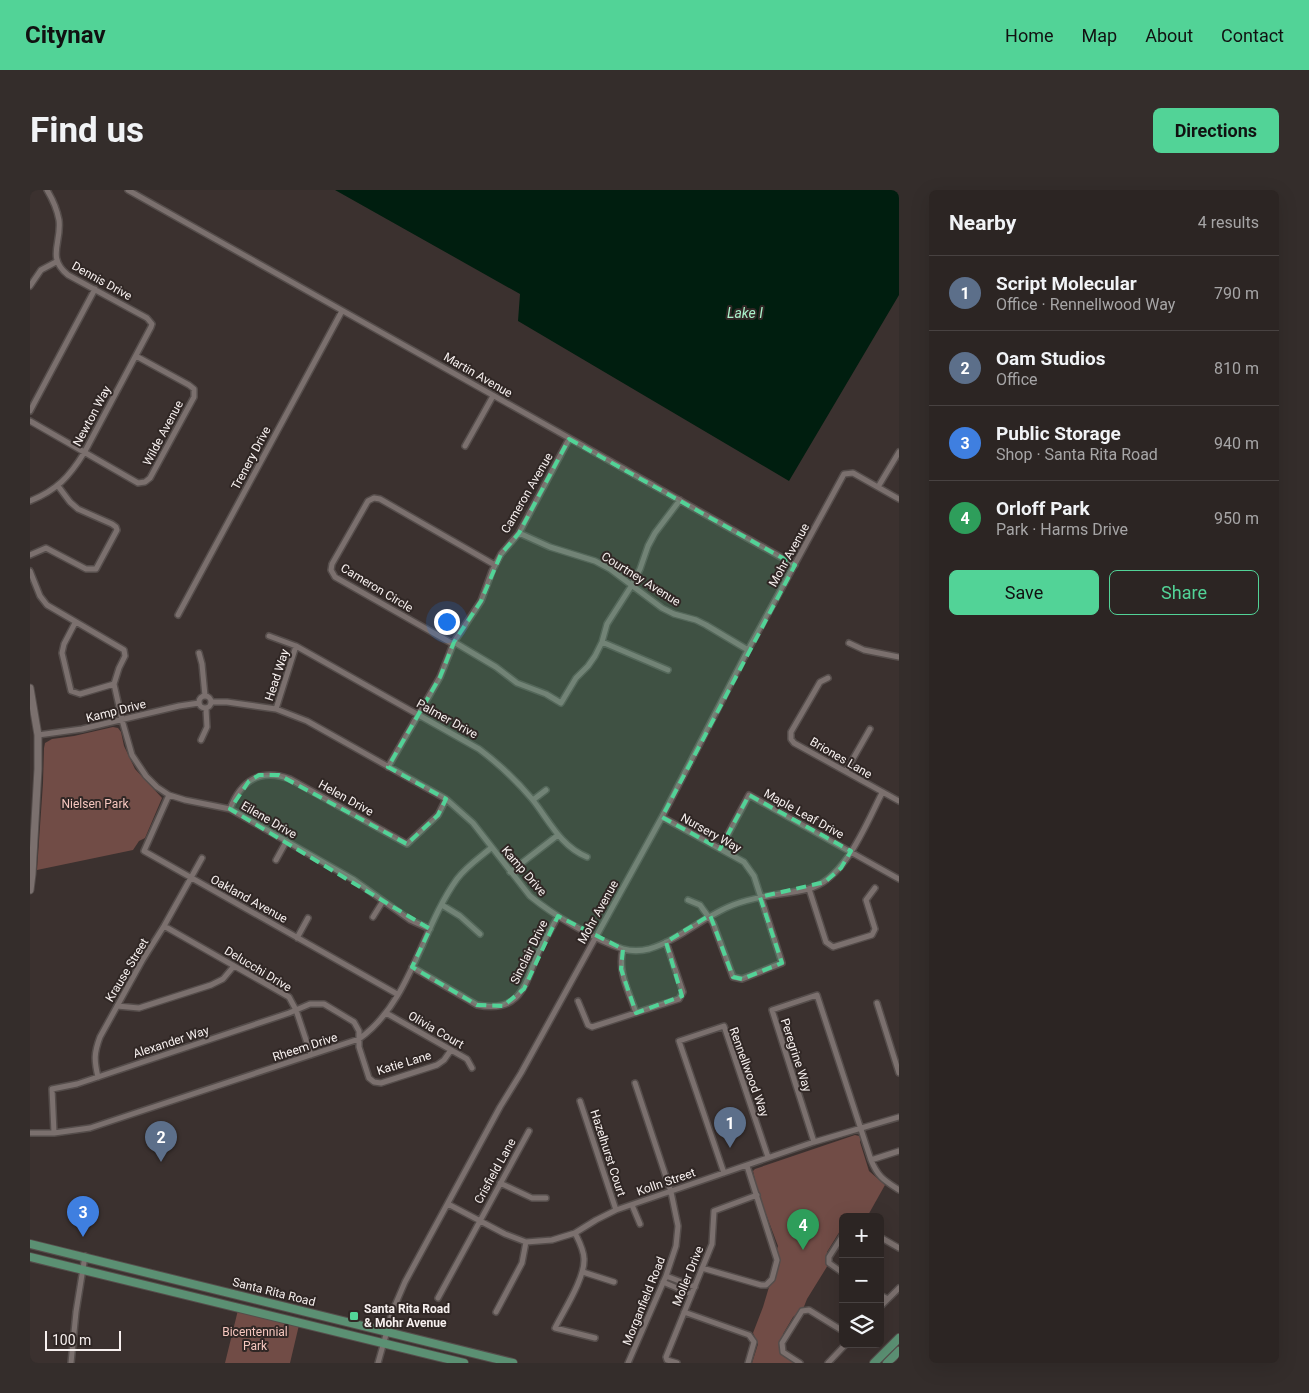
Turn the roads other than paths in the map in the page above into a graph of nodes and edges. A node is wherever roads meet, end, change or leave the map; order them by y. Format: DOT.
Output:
graph roads {
  1 [pos="48,190"];
  2 [pos="128,190"];
  3 [pos="56,262"];
  4 [pos="30,286"];
  5 [pos="95,289"];
  6 [pos="342,311"];
  7 [pos="152,324"];
  8 [pos="136,356"];
  9 [pos="493,396"];
  10 [pos="30,411"];
  11 [pos="30,421"];
  12 [pos="569,439"];
  13 [pos="465,446"];
  14 [pos="899,452"];
  15 [pos="84,453"];
  16 [pos="58,486"];
  17 [pos="878,487"];
  18 [pos="899,499"];
  19 [pos="680,500"];
  20 [pos="30,501"];
  21 [pos="519,533"];
  22 [pos="30,555"];
  23 [pos="495,565"];
  24 [pos="795,565"];
  25 [pos="30,571"];
  26 [pos="632,585"];
  27 [pos="178,615"];
  28 [pos="75,623"];
  29 [pos="269,636"];
  30 [pos="602,642"];
  31 [pos="453,643"];
  32 [pos="849,643"];
  33 [pos="296,646"];
  34 [pos="748,650"];
  35 [pos="199,653"];
  36 [pos="899,657"];
  37 [pos="668,670"];
  38 [pos="828,678"];
  39 [pos="114,684"];
  40 [pos="30,688"];
  41 [pos="205,696"];
  42 [pos="211,702"];
  43 [pos="199,703"];
  44 [pos="206,709"];
  45 [pos="276,709"];
  46 [pos="418,714"];
  47 [pos="122,720"];
  48 [pos="870,729"];
  49 [pos="38,735"];
  50 [pos="201,740"];
  51 [pos="388,767"];
  52 [pos="846,771"];
  53 [pos="546,790"];
  54 [pos="882,793"];
  55 [pos="169,795"];
  56 [pos="446,799"];
  57 [pos="533,800"];
  58 [pos="899,801"];
  59 [pos="230,809"];
  60 [pos="662,817"];
  61 [pos="558,835"];
  62 [pos="286,842"];
  63 [pos="491,848"];
  64 [pos="720,849"];
  65 [pos="851,851"];
  66 [pos="587,857"];
  67 [pos="202,858"];
  68 [pos="276,860"];
  69 [pos="510,872"];
  70 [pos="190,877"];
  71 [pos="899,879"];
  72 [pos="876,888"];
  73 [pos="809,889"];
  74 [pos="30,890"];
  75 [pos="760,897"];
  76 [pos="688,900"];
  77 [pos="383,901"];
  78 [pos="442,905"];
  79 [pos="558,916"];
  80 [pos="708,916"];
  81 [pos="373,917"];
  82 [pos="308,918"];
  83 [pos="164,926"];
  84 [pos="430,930"];
  85 [pos="480,934"];
  86 [pos="596,937"];
  87 [pos="297,938"];
  88 [pos="666,942"];
  89 [pos="623,949"];
  90 [pos="234,966"];
  91 [pos="412,967"];
  92 [pos="397,994"];
  93 [pos="578,1001"];
  94 [pos="877,1003"];
  95 [pos="117,1006"];
  96 [pos="296,1010"];
  97 [pos="386,1013"];
  98 [pos="636,1013"];
  99 [pos="359,1039"];
  100 [pos="451,1050"];
  101 [pos="311,1055"];
  102 [pos="472,1068"];
  103 [pos="899,1073"];
  104 [pos="98,1077"];
  105 [pos="635,1083"];
  106 [pos="580,1101"];
  107 [pos="899,1117"];
  108 [pos="860,1128"];
  109 [pos="529,1131"];
  110 [pos="30,1132"];
  111 [pos="54,1133"];
  112 [pos="814,1142"];
  113 [pos="899,1151"];
  114 [pos="768,1157"];
  115 [pos="871,1160"];
  116 [pos="747,1166"];
  117 [pos="724,1173"];
  118 [pos="500,1183"];
  119 [pos="899,1190"];
  120 [pos="671,1192"];
  121 [pos="757,1196"];
  122 [pos="546,1198"];
  123 [pos="448,1204"];
  124 [pos="632,1205"];
  125 [pos="616,1210"];
  126 [pos="479,1221"];
  127 [pos="640,1224"];
  128 [pos="575,1233"];
  129 [pos="884,1239"];
  130 [pos="526,1242"];
  131 [pos="839,1242"];
  132 [pos="30,1244"];
  133 [pos="899,1248"];
  134 [pos="85,1256"];
  135 [pos="30,1257"];
  136 [pos="702,1268"];
  137 [pos="83,1270"];
  138 [pos="839,1270"];
  139 [pos="583,1272"];
  140 [pos="666,1276"];
  141 [pos="614,1282"];
  142 [pos="663,1282"];
  143 [pos="694,1287"];
  144 [pos="899,1288"];
  145 [pos="692,1294"];
  146 [pos="438,1298"];
  147 [pos="884,1298"];
  148 [pos="888,1300"];
  149 [pos="884,1304"];
  150 [pos="496,1312"];
  151 [pos="684,1312"];
  152 [pos="839,1328"];
  153 [pos="387,1331"];
  154 [pos="595,1338"];
  155 [pos="899,1338"];
  156 [pos="383,1344"];
  157 [pos="842,1348"];
  158 [pos="899,1351"];
  159 [pos="630,1361"];
  160 [pos="70,1363"];
  161 [pos="378,1363"];
  162 [pos="464,1363"];
  163 [pos="513,1363"];
  164 [pos="677,1363"];
  165 [pos="748,1363"];
  166 [pos="800,1363"];
  167 [pos="828,1363"];
  168 [pos="874,1363"];
  169 [pos="887,1363"];
  1 -- 3 [label="street, Dennis Drive"];
  2 -- 6 [label="street, Martin Avenue"];
  3 -- 4 [label="street"];
  3 -- 5 [label="street, Dennis Drive"];
  5 -- 7 [label="street, Dennis Drive"];
  5 -- 10 [label="street"];
  6 -- 9 [label="street, Martin Avenue"];
  6 -- 27 [label="street, Trenery Drive"];
  7 -- 8 [label="street, Newton Way"];
  8 -- 15 [label="street, Newton Way"];
  8 -- 15 [label="street, Wilde Avenue"];
  9 -- 12 [label="street, Martin Avenue"];
  9 -- 13 [label="street"];
  11 -- 15 [label="street"];
  12 -- 19 [label="street, Martin Avenue"];
  12 -- 21 [label="street, Cameron Avenue"];
  14 -- 17 [label="street"];
  15 -- 16 [label="street, Newton Way"];
  16 -- 20 [label="street, Newton Way"];
  16 -- 22 [label="street"];
  17 -- 18 [label="street"];
  17 -- 24 [label="street, Mohr Avenue"];
  19 -- 24 [label="street, Martin Avenue"];
  19 -- 26 [label="street"];
  21 -- 23 [label="street, Cameron Avenue"];
  21 -- 26 [label="street, Courtney Avenue"];
  23 -- 31 [label="street, Cameron Avenue"];
  23 -- 31 [label="street, Cameron Circle"];
  24 -- 34 [label="street, Mohr Avenue"];
  25 -- 28 [label="street"];
  26 -- 30 [label="street"];
  26 -- 34 [label="street, Courtney Avenue"];
  28 -- 39 [label="street"];
  28 -- 39 [label="street"];
  29 -- 33 [label="street, Palmer Drive"];
  30 -- 31 [label="street"];
  30 -- 37 [label="street"];
  31 -- 46 [label="street, Cameron Avenue"];
  32 -- 36 [label="street"];
  33 -- 45 [label="street, Head Way"];
  33 -- 46 [label="street, Palmer Drive"];
  34 -- 60 [label="street, Mohr Avenue"];
  35 -- 41 [label="street"];
  38 -- 52 [label="street, Briones Lane"];
  39 -- 47 [label="street, Eilene Drive"];
  40 -- 49 [label="main road"];
  41 -- 42 [label="street"];
  41 -- 43 [label="street"];
  42 -- 44 [label="street"];
  42 -- 45 [label="street, Kamp Drive"];
  43 -- 44 [label="street"];
  43 -- 47 [label="street, Kamp Drive"];
  44 -- 50 [label="street"];
  45 -- 51 [label="street, Kamp Drive"];
  46 -- 51 [label="street, Cameron Avenue"];
  46 -- 57 [label="street, Palmer Drive"];
  47 -- 49 [label="street, Kamp Drive"];
  47 -- 55 [label="street, Eilene Drive"];
  48 -- 52 [label="street"];
  49 -- 74 [label="main road"];
  51 -- 56 [label="street, Kamp Drive"];
  52 -- 54 [label="street, Briones Lane"];
  53 -- 57 [label="street"];
  54 -- 58 [label="street, Briones Lane"];
  54 -- 65 [label="street, Kamp Drive"];
  55 -- 59 [label="street, Eilene Drive"];
  55 -- 70 [label="street, Oakland Avenue"];
  56 -- 59 [label="street, Helen Drive"];
  56 -- 63 [label="street, Kamp Drive"];
  57 -- 61 [label="street, Palmer Drive"];
  59 -- 62 [label="street, Eilene Drive"];
  60 -- 64 [label="street, Nursery Way"];
  60 -- 86 [label="street, Mohr Avenue"];
  61 -- 66 [label="street, Palmer Drive"];
  61 -- 69 [label="street"];
  62 -- 68 [label="street"];
  62 -- 77 [label="street, Eilene Drive"];
  63 -- 69 [label="street, Kamp Drive"];
  63 -- 78 [label="street, Rheem Drive"];
  64 -- 65 [label="street, Maple Leaf Drive"];
  64 -- 75 [label="street, Nursery Way"];
  65 -- 71 [label="street"];
  65 -- 73 [label="street, Kamp Drive"];
  67 -- 70 [label="street, Krause Street"];
  69 -- 79 [label="street, Kamp Drive"];
  70 -- 83 [label="street, Krause Street"];
  70 -- 87 [label="street, Oakland Avenue"];
  72 -- 73 [label="street"];
  73 -- 75 [label="street, Kamp Drive"];
  75 -- 80 [label="street, Kamp Drive"];
  75 -- 80 [label="street, Nursery Way"];
  76 -- 80 [label="street"];
  77 -- 81 [label="street"];
  77 -- 84 [label="street, Eilene Drive"];
  78 -- 84 [label="street, Rheem Drive"];
  78 -- 85 [label="street"];
  79 -- 86 [label="street, Kamp Drive"];
  79 -- 91 [label="street, Sinclair Drive"];
  80 -- 88 [label="street, Kamp Drive"];
  82 -- 87 [label="street"];
  83 -- 90 [label="street, Delucchi Drive"];
  83 -- 95 [label="street, Krause Street"];
  84 -- 91 [label="street, Rheem Drive"];
  86 -- 89 [label="street, Kamp Drive"];
  86 -- 123 [label="street, Mohr Avenue"];
  87 -- 92 [label="street, Oakland Avenue"];
  88 -- 89 [label="street, Kamp Drive"];
  88 -- 98 [label="street"];
  89 -- 98 [label="street"];
  90 -- 95 [label="street"];
  90 -- 96 [label="street, Delucchi Drive"];
  91 -- 92 [label="street, Rheem Drive"];
  92 -- 97 [label="street, Rheem Drive"];
  93 -- 98 [label="street"];
  94 -- 103 [label="street"];
  95 -- 104 [label="street, Krause Street"];
  96 -- 99 [label="street, Alexander Way"];
  96 -- 101 [label="street, Delucchi Drive"];
  96 -- 104 [label="street, Alexander Way"];
  97 -- 99 [label="street, Rheem Drive"];
  97 -- 100 [label="street, Olivia Court"];
  99 -- 100 [label="street, Katie Lane"];
  99 -- 101 [label="street, Rheem Drive"];
  100 -- 102 [label="street, Olivia Court"];
  101 -- 111 [label="street, Rheem Drive"];
  104 -- 111 [label="street, Alexander Way"];
  105 -- 120 [label="street, Morganfield Road"];
  106 -- 125 [label="street, Hazelhurst Court"];
  107 -- 108 [label="street, Kolln Street"];
  108 -- 112 [label="street, Kolln Street"];
  108 -- 112 [label="street, Peregrine Way"];
  108 -- 115 [label="street"];
  109 -- 118 [label="street, Crisfield Lane"];
  110 -- 111 [label="street, Rheem Drive"];
  112 -- 114 [label="street, Kolln Street"];
  113 -- 115 [label="street"];
  114 -- 116 [label="street, Kolln Street"];
  114 -- 117 [label="street, Rennellwood Way"];
  115 -- 119 [label="street"];
  116 -- 117 [label="street, Kolln Street"];
  116 -- 121 [label="street"];
  117 -- 120 [label="street, Kolln Street"];
  118 -- 122 [label="street"];
  118 -- 126 [label="street, Crisfield Lane"];
  120 -- 124 [label="street, Kolln Street"];
  120 -- 140 [label="street, Morganfield Road"];
  121 -- 136 [label="street, Moller Drive"];
  121 -- 136 [label="street"];
  123 -- 126 [label="street, Kolln Street"];
  123 -- 153 [label="street, Mohr Avenue"];
  124 -- 125 [label="street, Kolln Street"];
  124 -- 127 [label="street"];
  125 -- 128 [label="street, Kolln Street"];
  126 -- 130 [label="street, Kolln Street"];
  126 -- 146 [label="street, Crisfield Lane"];
  128 -- 130 [label="street, Kolln Street"];
  128 -- 139 [label="street"];
  129 -- 133 [label="street"];
  130 -- 150 [label="street"];
  131 -- 138 [label="street"];
  132 -- 134 [label="main road, Santa Rita Road"];
  134 -- 137 [label="street"];
  134 -- 153 [label="main road, Santa Rita Road"];
  135 -- 137 [label="main road, Santa Rita Road"];
  136 -- 143 [label="street, Moller Drive"];
  137 -- 156 [label="main road, Santa Rita Road"];
  137 -- 160 [label="street"];
  139 -- 141 [label="street"];
  139 -- 154 [label="street"];
  140 -- 142 [label="street, Morganfield Road"];
  140 -- 143 [label="street"];
  142 -- 145 [label="street"];
  142 -- 159 [label="street, Morganfield Road"];
  143 -- 145 [label="street, Moller Drive"];
  144 -- 148 [label="street"];
  145 -- 151 [label="street, Moller Drive"];
  147 -- 148 [label="street"];
  148 -- 149 [label="street"];
  151 -- 164 [label="street, Moller Drive"];
  151 -- 165 [label="street"];
  152 -- 166 [label="street"];
  153 -- 156 [label="street, Mohr Avenue"];
  153 -- 163 [label="main road, Santa Rita Road"];
  155 -- 168 [label="main road"];
  156 -- 161 [label="street, Mohr Avenue"];
  156 -- 162 [label="main road, Santa Rita Road"];
  157 -- 167 [label="street"];
  158 -- 169 [label="main road"];
}
